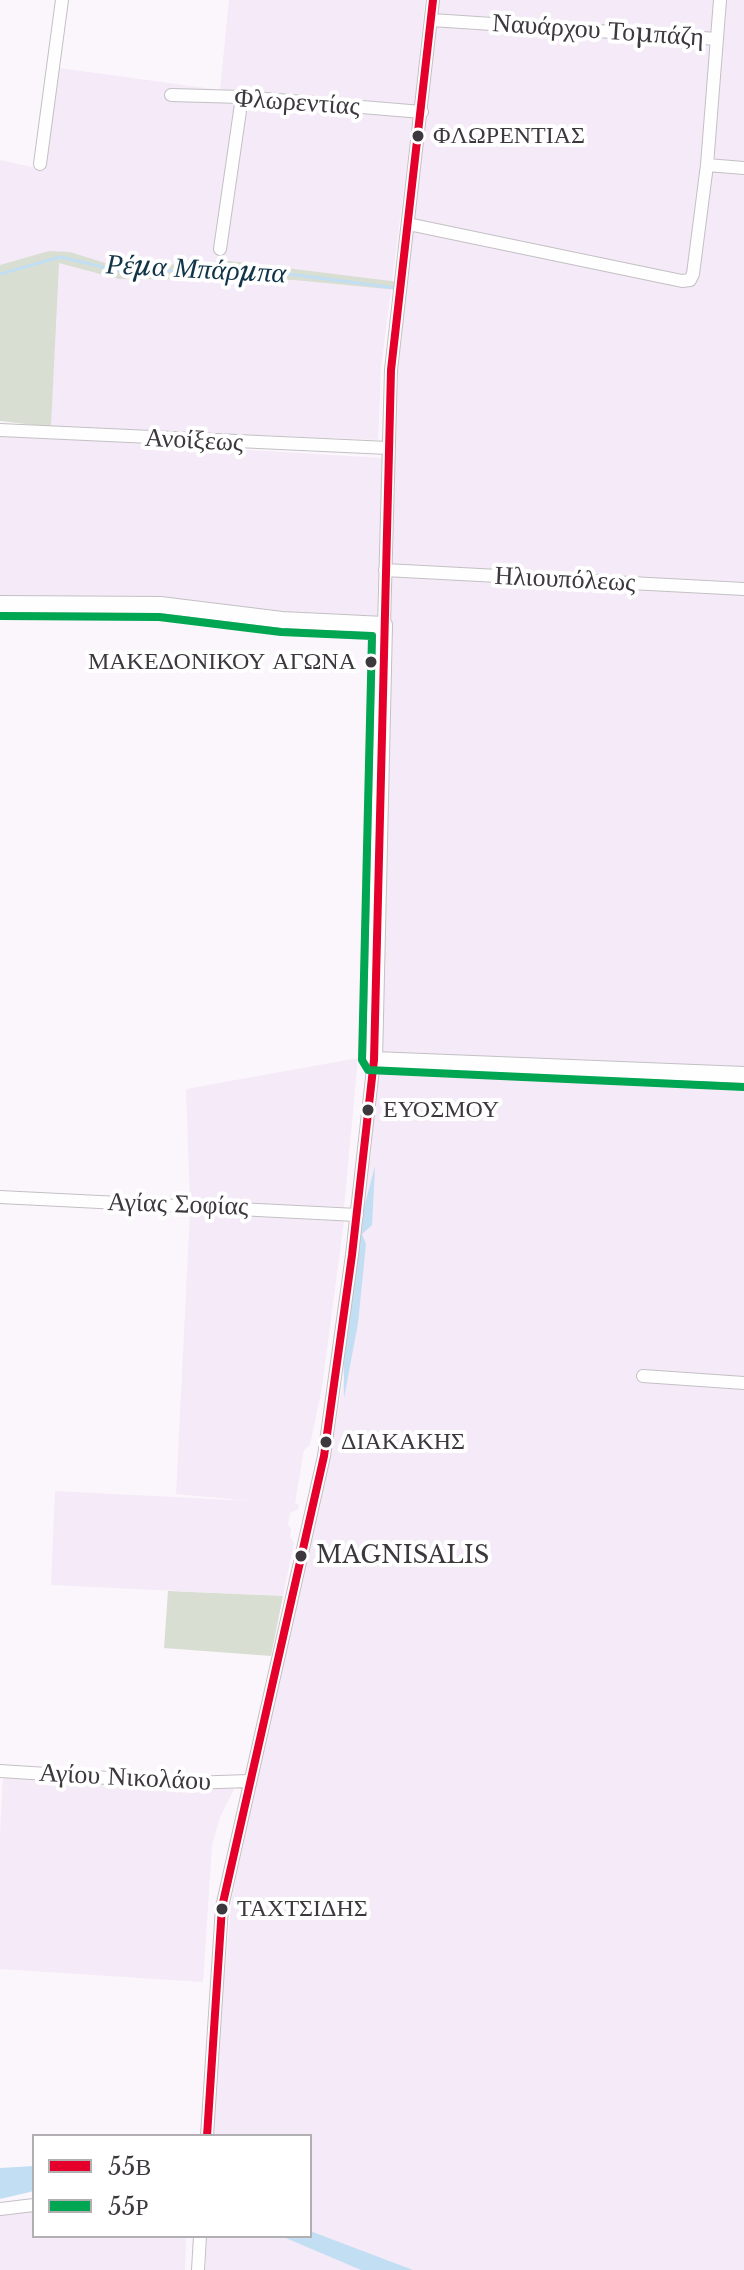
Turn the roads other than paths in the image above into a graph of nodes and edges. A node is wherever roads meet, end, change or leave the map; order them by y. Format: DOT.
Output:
graph roads {
  1 [pos="62,0"];
  2 [pos="433,0"];
  3 [pos="720,0"];
  4 [pos="432,20"];
  5 [pos="717,39"];
  6 [pos="171,95"];
  7 [pos="242,97"];
  8 [pos="422,112"];
  9 [pos="40,164"];
  10 [pos="707,165"];
  11 [pos="744,168"];
  12 [pos="408,224"];
  13 [pos="220,249"];
  14 [pos="0,430"];
  15 [pos="388,448"];
  16 [pos="385,570"];
  17 [pos="744,589"];
  18 [pos="0,604"];
  19 [pos="384,625"];
  20 [pos="374,1060"];
  21 [pos="744,1075"];
  22 [pos="0,1197"];
  23 [pos="357,1215"];
  24 [pos="643,1376"];
  25 [pos="744,1383"];
  26 [pos="0,1771"];
  27 [pos="250,1781"];
  28 [pos="207,2134"];
  29 [pos="32,2205"];
  30 [pos="0,2209"];
  31 [pos="200,2238"];
  32 [pos="198,2270"];
  1 -- 9 [label="street"];
  2 -- 4 [label="street"];
  3 -- 5 [label="street, Ναυάρχου Τομπάζη"];
  4 -- 5 [label="street, Ναυάρχου Τομπάζη"];
  4 -- 8 [label="street"];
  5 -- 10 [label="street, Ναυάρχου Τομπάζη"];
  6 -- 7 [label="street, Φλωρεντίας"];
  7 -- 8 [label="street, Φλωρεντίας"];
  7 -- 13 [label="street"];
  8 -- 12 [label="street"];
  10 -- 11 [label="street"];
  10 -- 12 [label="street, Ναυάρχου Τομπάζη"];
  12 -- 15 [label="street"];
  14 -- 15 [label="street, Ανοίξεως"];
  15 -- 16 [label="street"];
  16 -- 17 [label="street, Ηλιουπόλεως"];
  16 -- 19 [label="street"];
  18 -- 19 [label="main road"];
  19 -- 20 [label="main road"];
  20 -- 21 [label="main road"];
  20 -- 23 [label="street"];
  22 -- 23 [label="street, Αγίας Σοφίας"];
  23 -- 27 [label="street"];
  24 -- 25 [label="street"];
  26 -- 27 [label="street, Αγίου Νικολάου"];
  27 -- 28 [label="street"];
  29 -- 30 [label="street"];
  31 -- 32 [label="street"];
}
